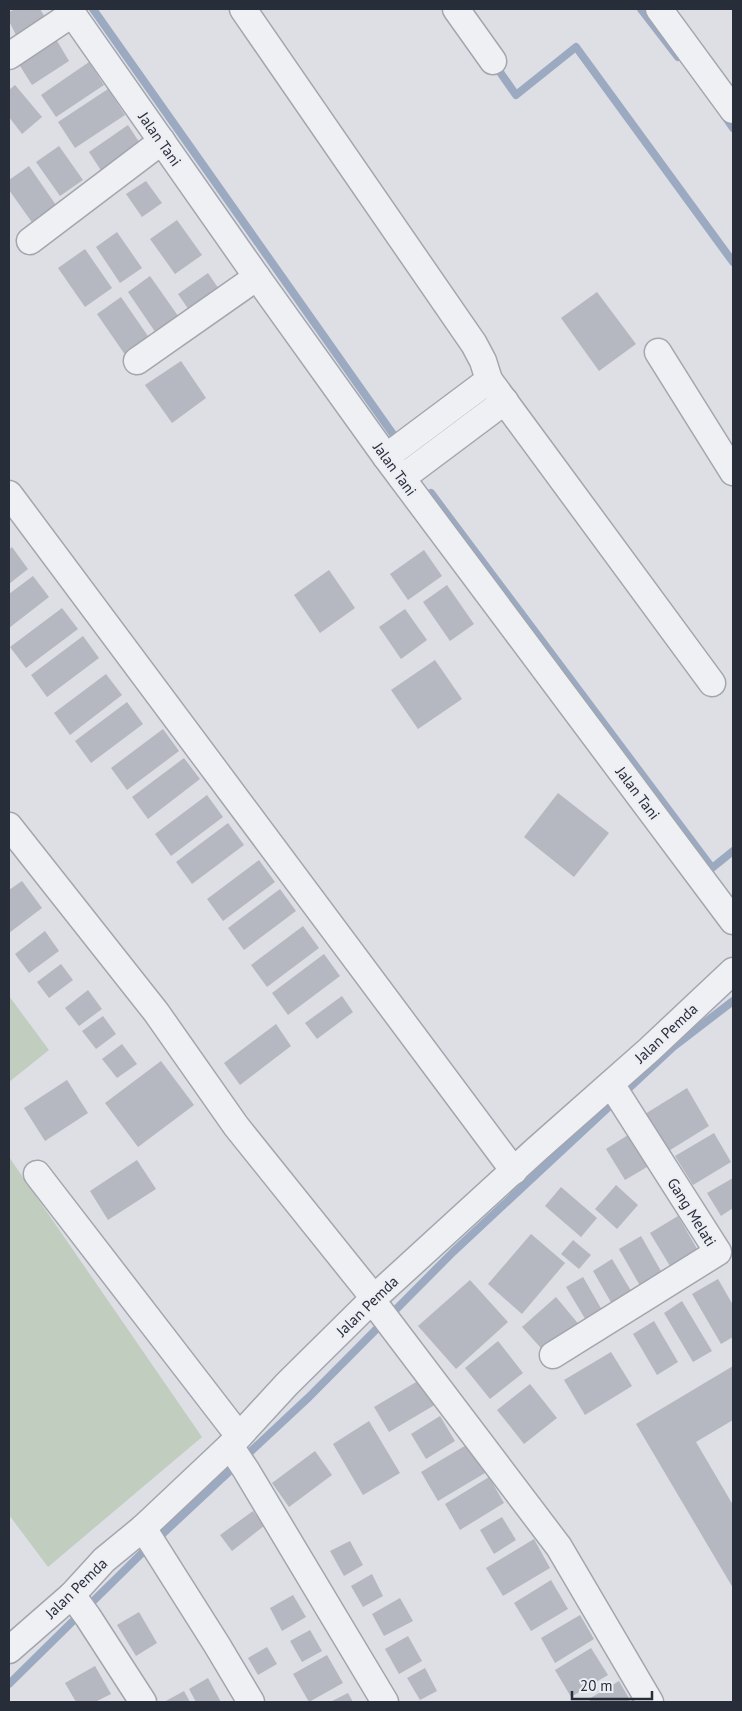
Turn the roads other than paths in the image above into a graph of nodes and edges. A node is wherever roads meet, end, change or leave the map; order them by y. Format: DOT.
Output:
graph roads {
  1 [pos="243,9"];
  2 [pos="456,9"];
  3 [pos="659,9"];
  4 [pos="70,11"];
  5 [pos="9,56"];
  6 [pos="493,61"];
  7 [pos="733,110"];
  8 [pos="162,141"];
  9 [pos="30,241"];
  10 [pos="257,277"];
  11 [pos="658,352"];
  12 [pos="137,361"];
  13 [pos="489,380"];
  14 [pos="505,401"];
  15 [pos="455,406"];
  16 [pos="470,427"];
  17 [pos="419,432"];
  18 [pos="434,454"];
  19 [pos="386,457"];
  20 [pos="733,472"];
  21 [pos="402,478"];
  22 [pos="9,494"];
  23 [pos="712,683"];
  24 [pos="9,826"];
  25 [pos="733,921"];
  26 [pos="733,971"];
  27 [pos="611,1084"];
  28 [pos="514,1171"];
  29 [pos="37,1174"];
  30 [pos="379,1309"];
  31 [pos="553,1355"];
  32 [pos="237,1451"];
  33 [pos="150,1538"];
  34 [pos="79,1605"];
  35 [pos="9,1650"];
  36 [pos="144,1702"];
  37 [pos="251,1702"];
  38 [pos="385,1702"];
  39 [pos="650,1702"];
  1 -- 13 [label="street"];
  2 -- 6 [label="street"];
  3 -- 7 [label="street"];
  4 -- 5 [label="street"];
  4 -- 8 [label="street, Jalan Tani"];
  8 -- 9 [label="street"];
  8 -- 10 [label="street, Jalan Tani"];
  10 -- 12 [label="street"];
  10 -- 19 [label="street, Jalan Tani"];
  11 -- 20 [label="street"];
  13 -- 14 [label="street"];
  13 -- 15 [label="street"];
  14 -- 16 [label="street"];
  14 -- 23 [label="street"];
  15 -- 16 [label="street"];
  15 -- 17 [label="street"];
  16 -- 18 [label="street"];
  17 -- 18 [label="street"];
  17 -- 19 [label="street"];
  18 -- 21 [label="street"];
  19 -- 21 [label="street, Jalan Tani"];
  21 -- 25 [label="street, Jalan Tani"];
  22 -- 28 [label="street"];
  24 -- 30 [label="street"];
  26 -- 27 [label="street, Jalan Pemda"];
  27 -- 28 [label="street, Jalan Pemda"];
  27 -- 31 [label="street, Gang Melati"];
  28 -- 30 [label="street, Jalan Pemda"];
  29 -- 32 [label="street"];
  30 -- 32 [label="street, Jalan Pemda"];
  30 -- 39 [label="street"];
  32 -- 33 [label="street, Jalan Pemda"];
  32 -- 38 [label="street"];
  33 -- 34 [label="street, Jalan Pemda"];
  33 -- 37 [label="street"];
  34 -- 35 [label="street, Jalan Pemda"];
  34 -- 36 [label="street"];
}
